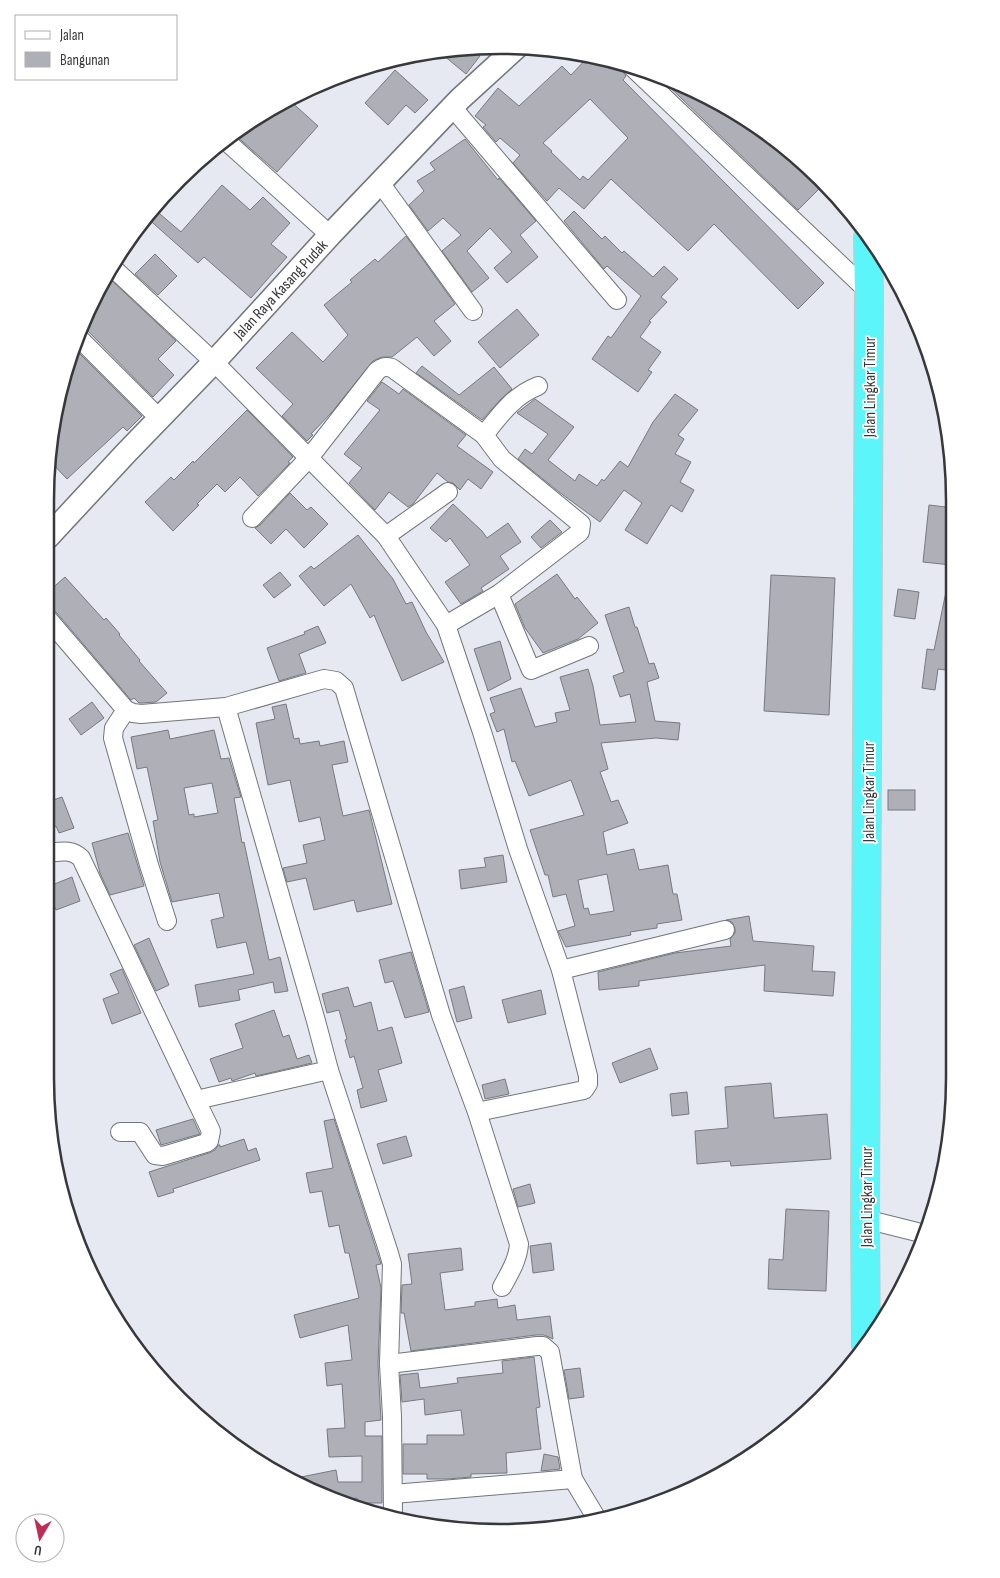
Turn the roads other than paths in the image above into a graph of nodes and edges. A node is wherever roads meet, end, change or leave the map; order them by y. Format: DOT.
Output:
graph roads {
  1 [pos="509,54"];
  2 [pos="642,77"];
  3 [pos="452,107"];
  4 [pos="230,145"];
  5 [pos="381,184"];
  6 [pos="330,236"];
  7 [pos="868,248"];
  8 [pos="117,272"];
  9 [pos="869,292"];
  10 [pos="617,300"];
  11 [pos="474,311"];
  12 [pos="83,342"];
  13 [pos="214,362"];
  14 [pos="538,386"];
  15 [pos="160,419"];
  16 [pos="484,435"];
  17 [pos="309,458"];
  18 [pos="448,492"];
  19 [pos="252,518"];
  20 [pos="54,531"];
  21 [pos="386,536"];
  22 [pos="499,594"];
  23 [pos="446,625"];
  24 [pos="54,626"];
  25 [pos="589,646"];
  26 [pos="226,707"];
  27 [pos="126,710"];
  28 [pos="54,852"];
  29 [pos="167,921"];
  30 [pos="724,930"];
  31 [pos="561,970"];
  32 [pos="328,1070"];
  33 [pos="196,1100"];
  34 [pos="477,1112"];
  35 [pos="120,1132"];
  36 [pos="865,1219"];
  37 [pos="919,1232"];
  38 [pos="502,1287"];
  39 [pos="866,1333"];
  40 [pos="389,1364"];
  41 [pos="573,1479"];
  42 [pos="393,1494"];
  43 [pos="394,1511"];
  44 [pos="594,1514"];
  1 -- 3 [label="street, Jalan Raya Kasang Pudak"];
  2 -- 9 [label="street"];
  3 -- 5 [label="street, Jalan Raya Kasang Pudak"];
  3 -- 10 [label="street"];
  4 -- 6 [label="street"];
  5 -- 6 [label="street, Jalan Raya Kasang Pudak"];
  5 -- 11 [label="street"];
  6 -- 13 [label="street, Jalan Raya Kasang Pudak"];
  7 -- 9 [label="highway, Jalan Lingkar Timur"];
  8 -- 13 [label="street"];
  9 -- 36 [label="highway, Jalan Lingkar Timur"];
  12 -- 15 [label="street"];
  13 -- 15 [label="street, Jalan Raya Kasang Pudak"];
  13 -- 17 [label="street"];
  14 -- 16 [label="street"];
  15 -- 20 [label="street, Jalan Raya Kasang Pudak"];
  16 -- 17 [label="street"];
  16 -- 22 [label="street"];
  17 -- 19 [label="street"];
  17 -- 21 [label="street"];
  18 -- 21 [label="street"];
  21 -- 23 [label="street"];
  22 -- 23 [label="street"];
  22 -- 25 [label="street"];
  23 -- 31 [label="street"];
  24 -- 27 [label="street"];
  26 -- 27 [label="street"];
  26 -- 32 [label="street"];
  26 -- 34 [label="street"];
  27 -- 29 [label="street"];
  28 -- 33 [label="street"];
  30 -- 31 [label="street"];
  31 -- 34 [label="street"];
  32 -- 33 [label="street"];
  32 -- 40 [label="street"];
  33 -- 35 [label="street"];
  34 -- 38 [label="street"];
  36 -- 37 [label="street"];
  36 -- 39 [label="highway, Jalan Lingkar Timur"];
  40 -- 41 [label="street"];
  40 -- 42 [label="street"];
  41 -- 42 [label="street"];
  41 -- 44 [label="street"];
  42 -- 43 [label="street"];
}
